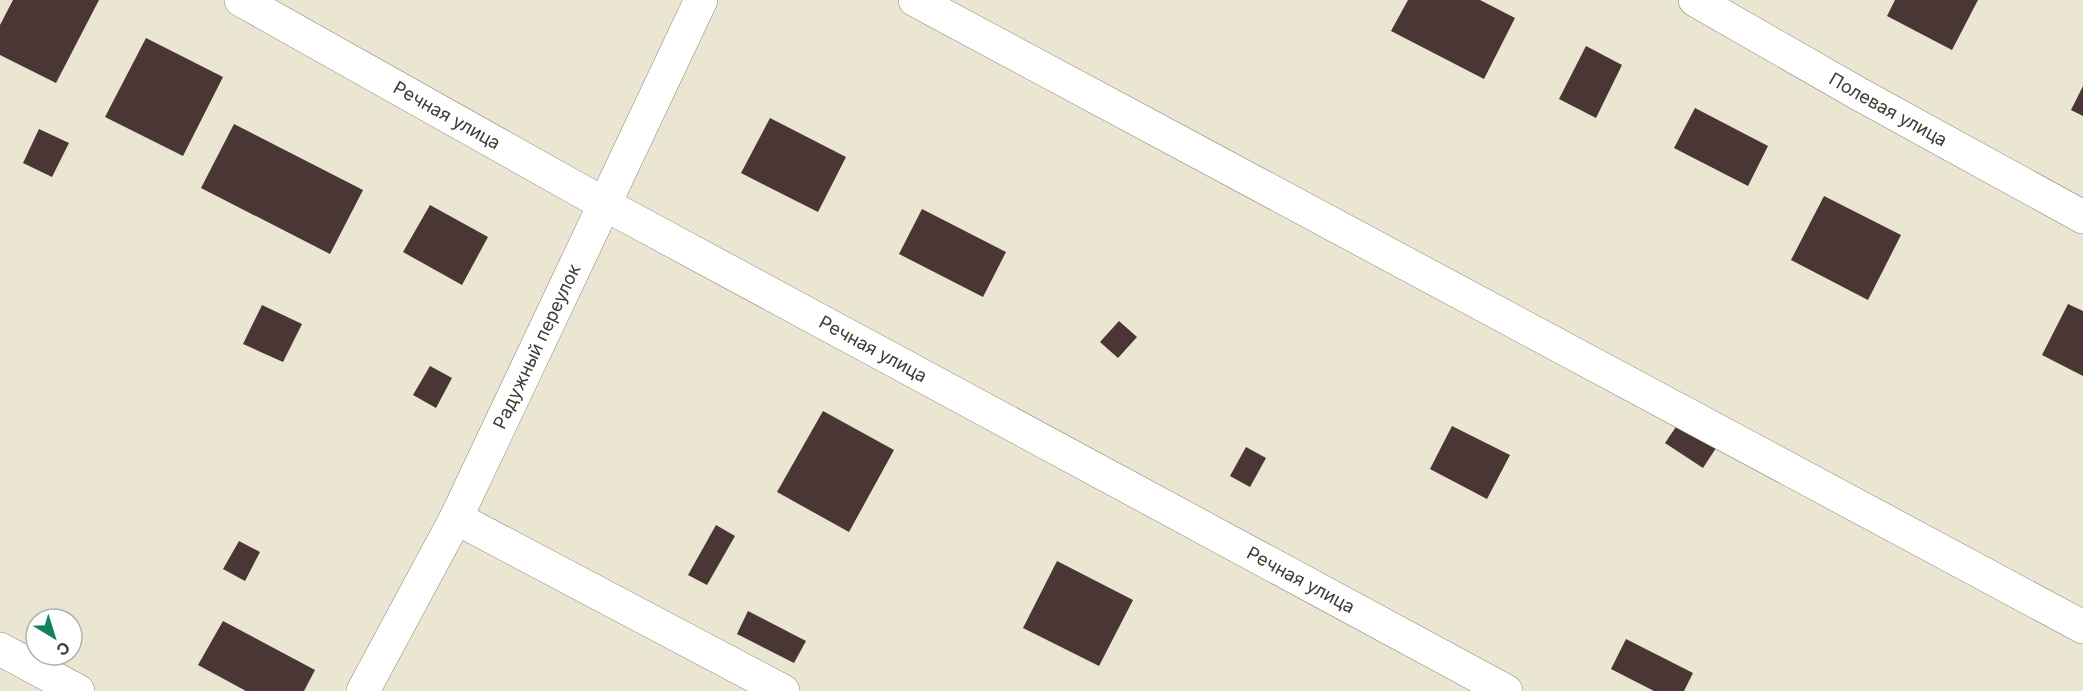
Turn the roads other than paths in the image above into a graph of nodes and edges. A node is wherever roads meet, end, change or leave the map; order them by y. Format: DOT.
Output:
graph roads {
  1 [pos="242,0"];
  2 [pos="701,0"];
  3 [pos="915,0"];
  4 [pos="1695,0"];
  5 [pos="606,205"];
  6 [pos="2083,217"];
  7 [pos="456,518"];
  8 [pos="2083,627"];
  9 [pos="0,649"];
  10 [pos="78,691"];
  11 [pos="363,691"];
  12 [pos="783,691"];
  13 [pos="1506,691"];
  1 -- 5 [label="street, Речная улица"];
  2 -- 5 [label="street, Радужный переулок"];
  3 -- 8 [label="street"];
  4 -- 6 [label="street, Полевая улица"];
  5 -- 7 [label="street, Радужный переулок"];
  5 -- 13 [label="street, Речная улица"];
  7 -- 11 [label="street, Радужный переулок"];
  7 -- 12 [label="street"];
  9 -- 10 [label="street"];
}
